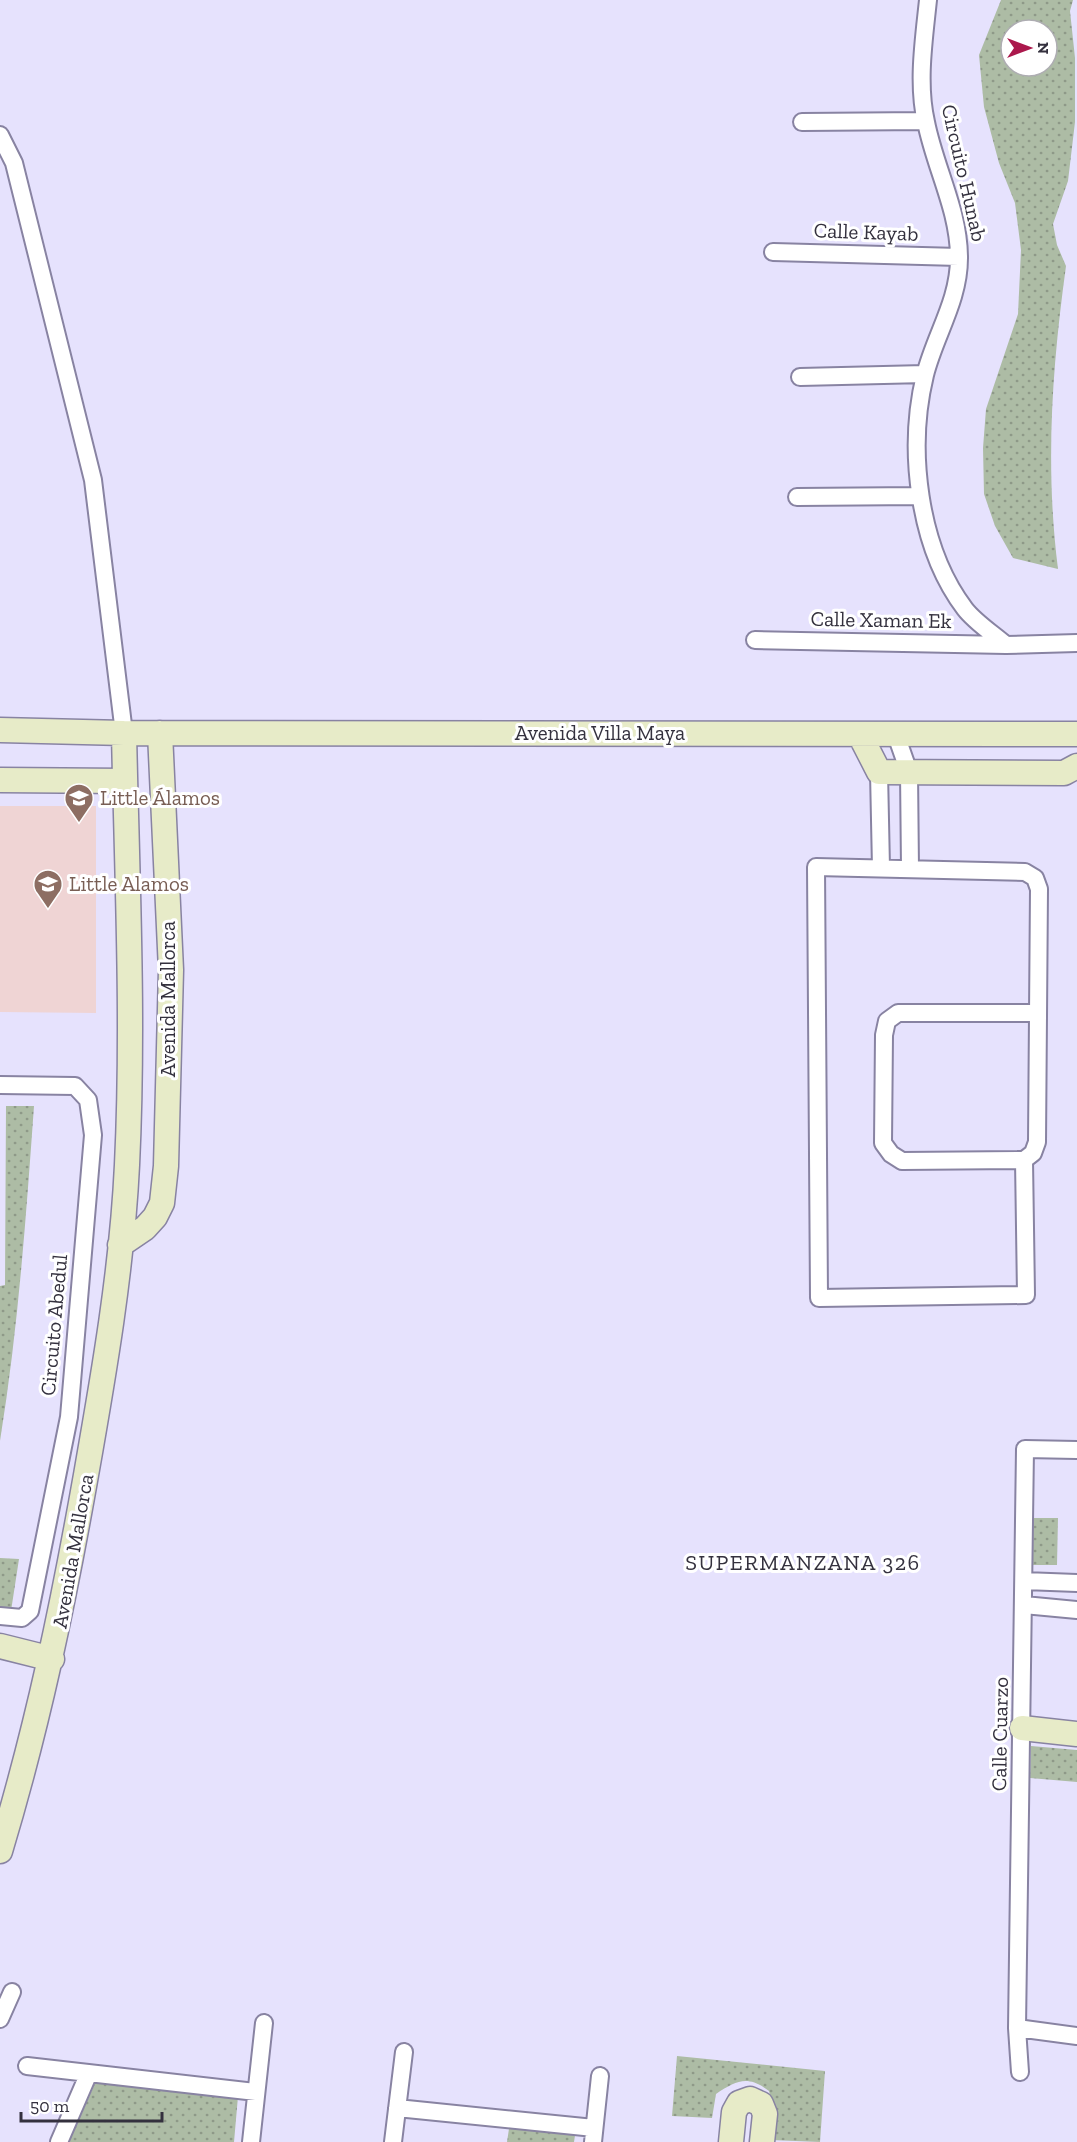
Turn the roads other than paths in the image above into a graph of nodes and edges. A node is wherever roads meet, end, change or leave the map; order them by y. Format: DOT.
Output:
graph roads {
  1 [pos="928,0"];
  2 [pos="926,121"];
  3 [pos="802,122"];
  4 [pos="0,135"];
  5 [pos="772,252"];
  6 [pos="959,257"];
  7 [pos="925,374"];
  8 [pos="800,377"];
  9 [pos="919,496"];
  10 [pos="797,497"];
  11 [pos="755,640"];
  12 [pos="1077,643"];
  13 [pos="1005,645"];
  14 [pos="0,730"];
  15 [pos="124,734"];
  16 [pos="160,734"];
  17 [pos="1077,734"];
  18 [pos="860,735"];
  19 [pos="896,735"];
  20 [pos="1077,766"];
  21 [pos="879,772"];
  22 [pos="909,772"];
  23 [pos="0,780"];
  24 [pos="125,781"];
  25 [pos="881,868"];
  26 [pos="910,869"];
  27 [pos="1038,1013"];
  28 [pos="0,1085"];
  29 [pos="1024,1160"];
  30 [pos="120,1245"];
  31 [pos="1077,1450"];
  32 [pos="1024,1581"];
  33 [pos="1077,1583"];
  34 [pos="1024,1605"];
  35 [pos="1077,1610"];
  36 [pos="0,1616"];
  37 [pos="0,1646"];
  38 [pos="52,1659"];
  39 [pos="1022,1728"];
  40 [pos="1077,1734"];
  41 [pos="0,1851"];
  42 [pos="12,1992"];
  43 [pos="0,2019"];
  44 [pos="264,2023"];
  45 [pos="1017,2028"];
  46 [pos="1077,2036"];
  47 [pos="404,2052"];
  48 [pos="27,2066"];
  49 [pos="1020,2072"];
  50 [pos="88,2075"];
  51 [pos="600,2076"];
  52 [pos="256,2092"];
  53 [pos="397,2108"];
  54 [pos="594,2135"];
  55 [pos="59,2142"];
  56 [pos="251,2142"];
  57 [pos="393,2142"];
  58 [pos="731,2142"];
  59 [pos="762,2142"];
  1 -- 2 [label="street, Circuito Hunab"];
  2 -- 3 [label="street"];
  2 -- 6 [label="street, Circuito Hunab"];
  4 -- 15 [label="street"];
  5 -- 6 [label="street, Calle Kayab"];
  6 -- 7 [label="street, Circuito Hunab"];
  7 -- 8 [label="street"];
  7 -- 9 [label="street, Circuito Hunab"];
  9 -- 10 [label="street"];
  9 -- 13 [label="street, Circuito Hunab"];
  11 -- 13 [label="street, Calle Xaman Ek"];
  12 -- 13 [label="street"];
  14 -- 15 [label="main road, Avenida Villa Maya"];
  15 -- 16 [label="main road, Avenida Villa Maya"];
  15 -- 24 [label="main road, Avenida Mallorca"];
  16 -- 18 [label="main road, Avenida Villa Maya"];
  16 -- 30 [label="main road, Avenida Mallorca"];
  17 -- 19 [label="main road, Avenida Villa Maya"];
  18 -- 19 [label="main road, Avenida Villa Maya"];
  18 -- 21 [label="main road"];
  19 -- 22 [label="street"];
  20 -- 22 [label="main road"];
  21 -- 22 [label="main road"];
  21 -- 25 [label="street"];
  22 -- 26 [label="street"];
  23 -- 24 [label="main road"];
  24 -- 30 [label="main road, Avenida Mallorca"];
  25 -- 26 [label="street"];
  25 -- 29 [label="street"];
  26 -- 27 [label="street"];
  27 -- 29 [label="street"];
  27 -- 29 [label="street"];
  28 -- 36 [label="street, Circuito Abedul"];
  30 -- 38 [label="main road, Avenida Mallorca"];
  31 -- 32 [label="street, Calle Cuarzo"];
  32 -- 33 [label="street"];
  32 -- 34 [label="street, Calle Cuarzo"];
  34 -- 35 [label="street"];
  34 -- 39 [label="street, Calle Cuarzo"];
  37 -- 38 [label="main road"];
  38 -- 41 [label="main road, Avenida Mallorca"];
  39 -- 40 [label="main road"];
  39 -- 45 [label="street, Calle Cuarzo"];
  42 -- 43 [label="street"];
  44 -- 52 [label="street"];
  45 -- 46 [label="street"];
  45 -- 49 [label="street, Calle Cuarzo"];
  47 -- 53 [label="street"];
  48 -- 50 [label="street"];
  50 -- 52 [label="street"];
  50 -- 55 [label="street"];
  51 -- 54 [label="street"];
  52 -- 56 [label="street"];
  53 -- 54 [label="street"];
  53 -- 57 [label="street"];
  58 -- 59 [label="main road"];
}
